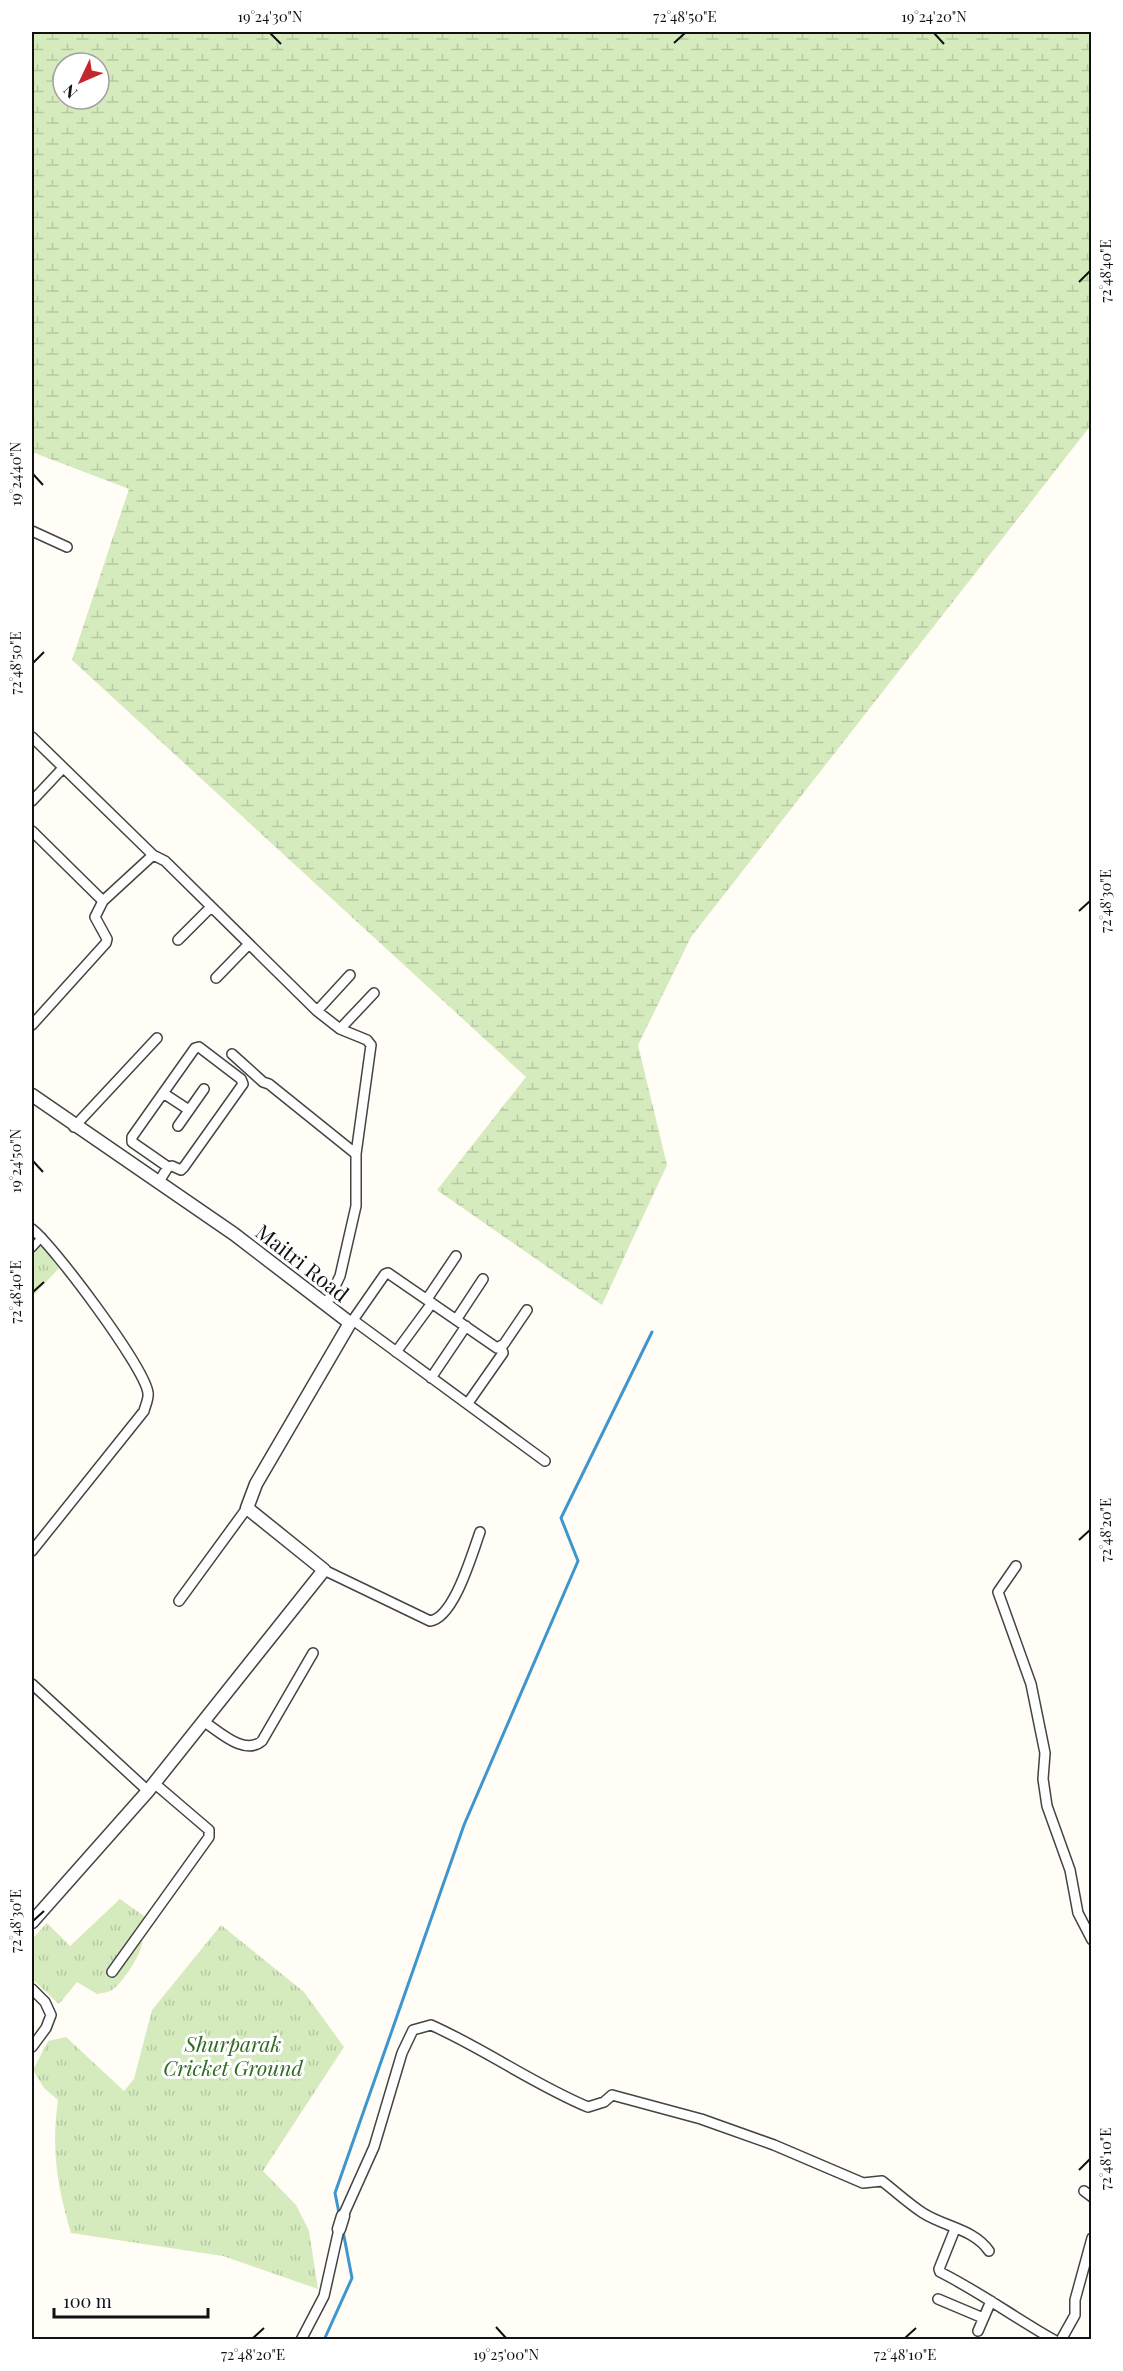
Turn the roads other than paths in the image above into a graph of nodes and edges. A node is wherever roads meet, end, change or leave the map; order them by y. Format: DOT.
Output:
graph roads {
  1 [pos="32,531"];
  2 [pos="67,547"];
  3 [pos="32,736"];
  4 [pos="63,768"];
  5 [pos="32,801"];
  6 [pos="32,831"];
  7 [pos="153,855"];
  8 [pos="103,901"];
  9 [pos="211,907"];
  10 [pos="178,940"];
  11 [pos="249,944"];
  12 [pos="351,975"];
  13 [pos="216,978"];
  14 [pos="374,993"];
  15 [pos="316,1011"];
  16 [pos="32,1025"];
  17 [pos="340,1029"];
  18 [pos="157,1038"];
  19 [pos="232,1054"];
  20 [pos="204,1089"];
  21 [pos="163,1093"];
  22 [pos="32,1095"];
  23 [pos="189,1110"];
  24 [pos="178,1126"];
  25 [pos="74,1127"];
  26 [pos="356,1154"];
  27 [pos="168,1167"];
  28 [pos="158,1183"];
  29 [pos="32,1229"];
  30 [pos="42,1237"];
  31 [pos="32,1248"];
  32 [pos="456,1256"];
  33 [pos="483,1279"];
  34 [pos="429,1301"];
  35 [pos="326,1305"];
  36 [pos="527,1310"];
  37 [pos="456,1320"];
  38 [pos="352,1322"];
  39 [pos="466,1326"];
  40 [pos="501,1347"];
  41 [pos="396,1352"];
  42 [pos="431,1378"];
  43 [pos="468,1404"];
  44 [pos="545,1461"];
  45 [pos="247,1508"];
  46 [pos="480,1533"];
  47 [pos="32,1551"];
  48 [pos="1016,1566"];
  49 [pos="324,1570"];
  50 [pos="179,1601"];
  51 [pos="313,1653"];
  52 [pos="32,1684"];
  53 [pos="203,1721"];
  54 [pos="151,1787"];
  55 [pos="32,1922"];
  56 [pos="1092,1940"];
  57 [pos="112,1972"];
  58 [pos="32,1989"];
  59 [pos="32,2047"];
  60 [pos="1084,2191"];
  61 [pos="1092,2198"];
  62 [pos="343,2216"];
  63 [pos="339,2229"];
  64 [pos="954,2229"];
  65 [pos="1092,2238"];
  66 [pos="989,2251"];
  67 [pos="938,2299"];
  68 [pos="991,2301"];
  69 [pos="983,2318"];
  70 [pos="978,2331"];
  71 [pos="301,2340"];
  72 [pos="1054,2340"];
  73 [pos="1061,2340"];
  1 -- 2 [label="street"];
  3 -- 4 [label="street"];
  4 -- 5 [label="street"];
  4 -- 7 [label="street"];
  6 -- 8 [label="street"];
  7 -- 8 [label="street"];
  7 -- 9 [label="street"];
  8 -- 16 [label="street"];
  9 -- 10 [label="street"];
  9 -- 11 [label="street"];
  11 -- 13 [label="street"];
  11 -- 15 [label="street"];
  12 -- 15 [label="street"];
  14 -- 17 [label="street"];
  15 -- 17 [label="street"];
  17 -- 26 [label="street"];
  18 -- 25 [label="street"];
  19 -- 26 [label="street"];
  20 -- 23 [label="street"];
  21 -- 23 [label="street"];
  21 -- 27 [label="street"];
  21 -- 27 [label="street"];
  22 -- 25 [label="street, Maitri Road"];
  23 -- 24 [label="street"];
  25 -- 28 [label="street, Maitri Road"];
  26 -- 35 [label="street"];
  27 -- 28 [label="street"];
  28 -- 35 [label="street, Maitri Road"];
  29 -- 30 [label="street"];
  30 -- 31 [label="street"];
  30 -- 47 [label="street"];
  32 -- 34 [label="street"];
  33 -- 37 [label="street"];
  34 -- 37 [label="street"];
  34 -- 38 [label="street"];
  34 -- 41 [label="street"];
  35 -- 38 [label="street, Maitri Road"];
  36 -- 40 [label="street"];
  37 -- 39 [label="street"];
  38 -- 41 [label="street, Maitri Road"];
  38 -- 45 [label="street"];
  39 -- 40 [label="street"];
  39 -- 42 [label="street"];
  40 -- 43 [label="street"];
  41 -- 42 [label="street, Maitri Road"];
  42 -- 43 [label="street, Maitri Road"];
  43 -- 44 [label="street, Maitri Road"];
  45 -- 49 [label="street"];
  45 -- 50 [label="street"];
  46 -- 49 [label="street"];
  48 -- 56 [label="street"];
  49 -- 53 [label="street"];
  51 -- 53 [label="street"];
  52 -- 54 [label="street"];
  53 -- 54 [label="street"];
  54 -- 55 [label="street"];
  54 -- 57 [label="street"];
  58 -- 59 [label="street"];
  60 -- 61 [label="street"];
  62 -- 63 [label="street"];
  62 -- 64 [label="street"];
  63 -- 71 [label="street"];
  64 -- 66 [label="street"];
  64 -- 68 [label="street"];
  65 -- 73 [label="street"];
  67 -- 69 [label="street"];
  68 -- 69 [label="street"];
  68 -- 72 [label="street"];
  69 -- 70 [label="street"];
}
